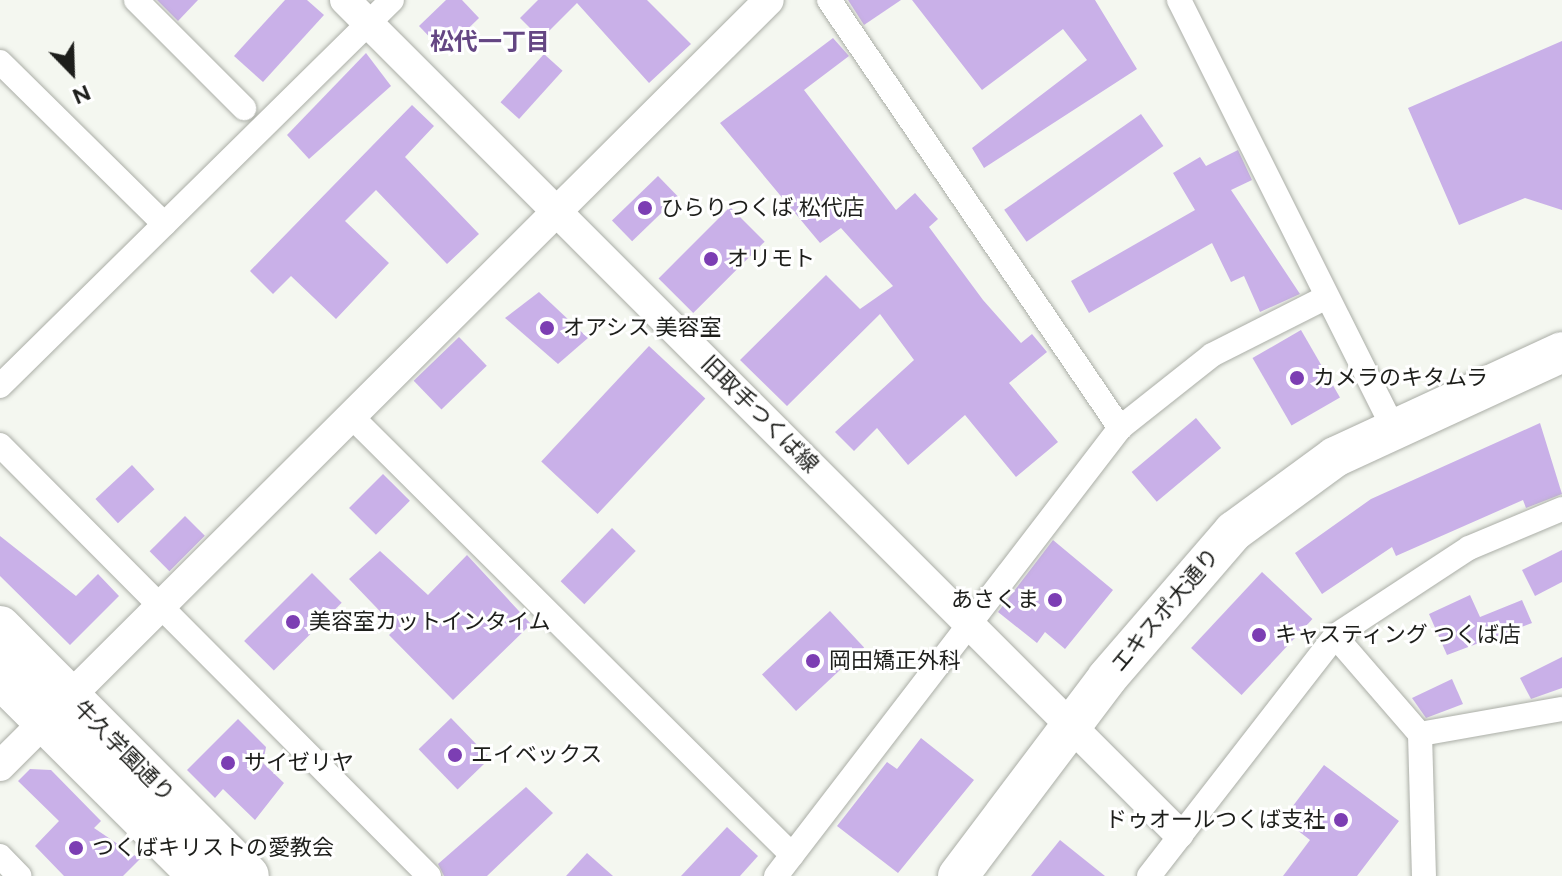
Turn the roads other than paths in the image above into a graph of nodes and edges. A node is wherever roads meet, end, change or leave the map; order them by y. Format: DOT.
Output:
graph roads {
  1 [pos="136,0"];
  2 [pos="345,0"];
  3 [pos="392,0"];
  4 [pos="769,0"];
  5 [pos="829,0"];
  6 [pos="1179,0"];
  7 [pos="368,22"];
  8 [pos="0,62"];
  9 [pos="244,108"];
  10 [pos="557,213"];
  11 [pos="164,224"];
  12 [pos="1325,298"];
  13 [pos="1562,352"];
  14 [pos="0,386"];
  15 [pos="352,417"];
  16 [pos="1393,427"];
  17 [pos="1120,428"];
  18 [pos="0,445"];
  19 [pos="1562,509"];
  20 [pos="160,605"];
  21 [pos="970,623"];
  22 [pos="0,627"];
  23 [pos="1335,636"];
  24 [pos="0,677"];
  25 [pos="57,709"];
  26 [pos="1562,709"];
  27 [pos="1072,727"];
  28 [pos="1420,734"];
  29 [pos="0,766"];
  30 [pos="1179,834"];
  31 [pos="792,855"];
  32 [pos="0,856"];
  33 [pos="19,876"];
  34 [pos="200,876"];
  35 [pos="248,876"];
  36 [pos="429,876"];
  37 [pos="776,876"];
  38 [pos="958,876"];
  39 [pos="1149,876"];
  40 [pos="1424,876"];
  1 -- 9 [label="street"];
  2 -- 7 [label="street, 旧取手つくば線"];
  3 -- 7 [label="street"];
  4 -- 10 [label="street"];
  5 -- 17 [label="street"];
  6 -- 12 [label="street"];
  7 -- 10 [label="street, 旧取手つくば線"];
  7 -- 11 [label="street"];
  8 -- 11 [label="street"];
  10 -- 15 [label="street"];
  10 -- 21 [label="street, 旧取手つくば線"];
  11 -- 14 [label="street"];
  12 -- 16 [label="street"];
  12 -- 17 [label="street"];
  13 -- 16 [label="main road, エキスポ大通り"];
  15 -- 20 [label="street"];
  15 -- 31 [label="street"];
  16 -- 27 [label="main road, エキスポ大通り"];
  17 -- 21 [label="street"];
  18 -- 20 [label="street"];
  19 -- 23 [label="street"];
  20 -- 25 [label="street"];
  20 -- 36 [label="street"];
  21 -- 27 [label="street, 旧取手つくば線"];
  21 -- 31 [label="street"];
  22 -- 25 [label="highway, 牛久学園通り"];
  23 -- 28 [label="street"];
  23 -- 30 [label="street"];
  24 -- 25 [label="highway, 牛久学園通り"];
  25 -- 29 [label="street"];
  25 -- 34 [label="highway, 牛久学園通り"];
  25 -- 35 [label="highway, 牛久学園通り"];
  26 -- 28 [label="street"];
  27 -- 30 [label="street, 旧取手つくば線"];
  27 -- 38 [label="main road, エキスポ大通り"];
  28 -- 40 [label="street"];
  30 -- 39 [label="street"];
  31 -- 37 [label="street"];
  32 -- 33 [label="street"];
}
